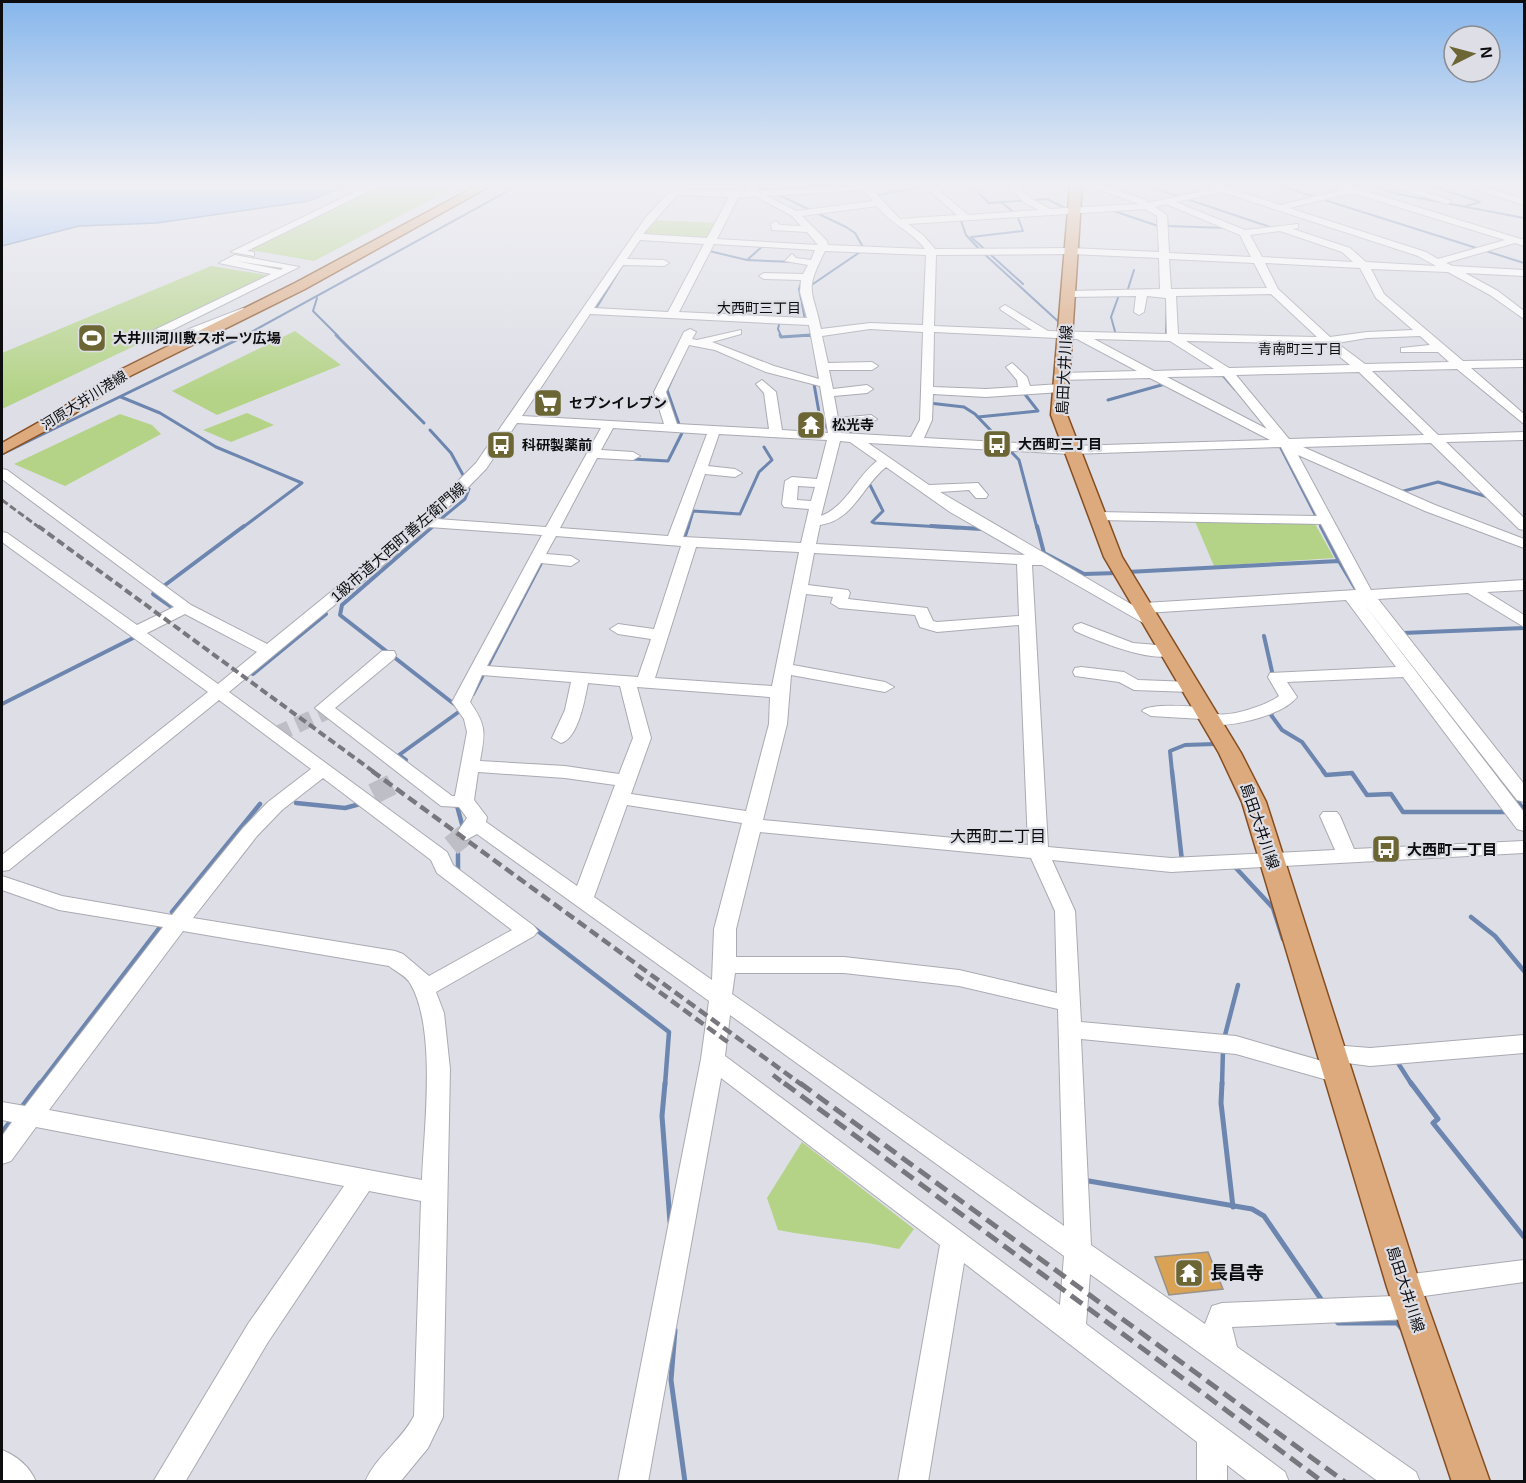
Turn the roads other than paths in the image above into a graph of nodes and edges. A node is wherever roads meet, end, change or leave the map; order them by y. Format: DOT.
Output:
graph roads {
  1 [pos="250,254"];
  2 [pos="358,254"];
  3 [pos="625,254"];
  4 [pos="704,254"];
  5 [pos="819,254"];
  6 [pos="926,254"];
  7 [pos="1071,254"];
  8 [pos="1131,254"];
  9 [pos="1254,254"];
  10 [pos="1351,254"];
  11 [pos="1417,254"];
  12 [pos="1464,254"];
  13 [pos="1165,256"];
  14 [pos="792,257"];
  15 [pos="1258,261"];
  16 [pos="1437,261"];
  17 [pos="620,262"];
  18 [pos="664,263"];
  19 [pos="814,263"];
  20 [pos="294,267"];
  21 [pos="1365,267"];
  22 [pos="1415,268"];
  23 [pos="1455,270"];
  24 [pos="283,273"];
  25 [pos="1524,273"];
  26 [pos="764,276"];
  27 [pos="806,278"];
  28 [pos="1423,280"];
  29 [pos="688,284"];
  30 [pos="702,285"];
  31 [pos="1274,291"];
  32 [pos="1218,293"];
  33 [pos="1068,294"];
  34 [pos="1142,294"];
  35 [pos="1166,294"];
  36 [pos="262,305"];
  37 [pos="1231,306"];
  38 [pos="1005,308"];
  39 [pos="586,311"];
  40 [pos="1139,312"];
  41 [pos="672,315"];
  42 [pos="697,316"];
  43 [pos="1524,316"];
  44 [pos="815,327"];
  45 [pos="924,328"];
  46 [pos="737,332"];
  47 [pos="1064,333"];
  48 [pos="1422,333"];
  49 [pos="1173,338"];
  50 [pos="685,341"];
  51 [pos="1327,341"];
  52 [pos="700,342"];
  53 [pos="1441,348"];
  54 [pos="1406,350"];
  55 [pos="1524,363"];
  56 [pos="1461,365"];
  57 [pos="872,366"];
  58 [pos="823,367"];
  59 [pos="1011,367"];
  60 [pos="1362,368"];
  61 [pos="1227,372"];
  62 [pos="1151,375"];
  63 [pos="980,379"];
  64 [pos="1061,382"];
  65 [pos="762,384"];
  66 [pos="826,388"];
  67 [pos="867,389"];
  68 [pos="927,390"];
  69 [pos="1024,391"];
  70 [pos="991,392"];
  71 [pos="514,419"];
  72 [pos="871,419"];
  73 [pos="1524,420"];
  74 [pos="833,422"];
  75 [pos="609,424"];
  76 [pos="672,428"];
  77 [pos="714,431"];
  78 [pos="777,434"];
  79 [pos="1524,436"];
  80 [pos="834,437"];
  81 [pos="853,438"];
  82 [pos="1436,438"];
  83 [pos="915,442"];
  84 [pos="1285,442"];
  85 [pos="2,449"];
  86 [pos="1071,450"];
  87 [pos="593,454"];
  88 [pos="633,456"];
  89 [pos="884,462"];
  90 [pos="700,469"];
  91 [pos="735,472"];
  92 [pos="2,473"];
  93 [pos="820,483"];
  94 [pos="925,489"];
  95 [pos="981,495"];
  96 [pos="817,505"];
  97 [pos="1097,516"];
  98 [pos="1327,520"];
  99 [pos="813,521"];
  100 [pos="425,522"];
  101 [pos="1524,526"];
  102 [pos="551,532"];
  103 [pos="2,536"];
  104 [pos="682,541"];
  105 [pos="1524,544"];
  106 [pos="807,549"];
  107 [pos="537,558"];
  108 [pos="571,561"];
  109 [pos="1044,561"];
  110 [pos="1024,562"];
  111 [pos="1524,585"];
  112 [pos="1469,587"];
  113 [pos="799,589"];
  114 [pos="1357,594"];
  115 [pos="185,608"];
  116 [pos="1149,616"];
  117 [pos="1028,620"];
  118 [pos="1524,622"];
  119 [pos="1081,628"];
  120 [pos="618,629"];
  121 [pos="136,632"];
  122 [pos="660,635"];
  123 [pos="1169,651"];
  124 [pos="269,652"];
  125 [pos="388,655"];
  126 [pos="784,669"];
  127 [pos="476,670"];
  128 [pos="1081,672"];
  129 [pos="1408,672"];
  130 [pos="580,678"];
  131 [pos="638,682"];
  132 [pos="885,687"];
  133 [pos="1191,687"];
  134 [pos="219,691"];
  135 [pos="779,692"];
  136 [pos="1151,711"];
  137 [pos="1209,717"];
  138 [pos="561,738"];
  139 [pos="470,766"];
  140 [pos="322,769"];
  141 [pos="623,790"];
  142 [pos="1524,796"];
  143 [pos="464,801"];
  144 [pos="1330,816"];
  145 [pos="751,822"];
  146 [pos="1524,825"];
  147 [pos="458,840"];
  148 [pos="1524,847"];
  149 [pos="1038,851"];
  150 [pos="1347,855"];
  151 [pos="1271,859"];
  152 [pos="2,865"];
  153 [pos="2,883"];
  154 [pos="583,898"];
  155 [pos="178,922"];
  156 [pos="725,965"];
  157 [pos="423,989"];
  158 [pos="719,997"];
  159 [pos="1069,1004"];
  160 [pos="1070,1029"];
  161 [pos="1524,1044"];
  162 [pos="713,1059"];
  163 [pos="1335,1064"];
  164 [pos="2,1111"];
  165 [pos="28,1116"];
  166 [pos="2,1154"];
  167 [pos="363,1179"];
  168 [pos="435,1193"];
  169 [pos="954,1242"];
  170 [pos="1078,1251"];
  171 [pos="1524,1271"];
  172 [pos="1408,1297"];
  173 [pos="1072,1330"];
  174 [pos="1225,1354"];
  175 [pos="1212,1435"];
  176 [pos="2,1465"];
  177 [pos="21,1482"];
  178 [pos="168,1482"];
  179 [pos="380,1482"];
  180 [pos="633,1482"];
  181 [pos="913,1482"];
  182 [pos="1212,1482"];
  183 [pos="1274,1482"];
  184 [pos="1405,1482"];
  185 [pos="1471,1482"];
  1 -- 20 [label="street"];
  2 -- 36 [label="main road, 河原大井川港線"];
  3 -- 17 [label="street, 1級市道大西町善左衛門線"];
  4 -- 29 [label="street"];
  5 -- 19 [label="street"];
  6 -- 45 [label="street"];
  7 -- 33 [label="main road, 島田大井川線"];
  8 -- 13 [label="street"];
  9 -- 15 [label="street"];
  10 -- 21 [label="street"];
  11 -- 16 [label="street"];
  12 -- 16 [label="street"];
  13 -- 15 [label="street"];
  13 -- 35 [label="street"];
  14 -- 19 [label="street"];
  15 -- 21 [label="street"];
  15 -- 31 [label="street"];
  16 -- 23 [label="street"];
  17 -- 18 [label="street"];
  17 -- 39 [label="street, 1級市道大西町善左衛門線"];
  19 -- 27 [label="street"];
  20 -- 24 [label="street"];
  20 -- 24 [label="street"];
  21 -- 22 [label="street"];
  21 -- 48 [label="street"];
  22 -- 23 [label="street"];
  22 -- 28 [label="street"];
  23 -- 25 [label="street"];
  23 -- 43 [label="street"];
  24 -- 36 [label="street"];
  26 -- 27 [label="street"];
  27 -- 44 [label="street"];
  29 -- 30 [label="street"];
  29 -- 41 [label="street"];
  31 -- 32 [label="street"];
  31 -- 51 [label="street"];
  32 -- 35 [label="street"];
  32 -- 37 [label="street"];
  33 -- 34 [label="street"];
  33 -- 47 [label="main road, 島田大井川線"];
  34 -- 35 [label="street"];
  34 -- 40 [label="street"];
  35 -- 49 [label="street"];
  36 -- 85 [label="main road, 河原大井川港線"];
  38 -- 47 [label="street"];
  39 -- 41 [label="street"];
  39 -- 71 [label="street, 1級市道大西町善左衛門線"];
  41 -- 42 [label="street"];
  42 -- 44 [label="street"];
  42 -- 50 [label="street"];
  44 -- 45 [label="street"];
  44 -- 58 [label="street"];
  45 -- 47 [label="street"];
  45 -- 68 [label="street"];
  46 -- 52 [label="street"];
  47 -- 49 [label="street"];
  47 -- 62 [label="street"];
  47 -- 64 [label="main road, 島田大井川線"];
  48 -- 51 [label="street"];
  48 -- 53 [label="street"];
  49 -- 51 [label="street"];
  49 -- 61 [label="street"];
  50 -- 52 [label="street"];
  50 -- 76 [label="street"];
  51 -- 60 [label="street"];
  52 -- 66 [label="street"];
  53 -- 54 [label="street"];
  53 -- 56 [label="street"];
  55 -- 56 [label="street"];
  56 -- 60 [label="street"];
  56 -- 73 [label="street"];
  57 -- 58 [label="street"];
  58 -- 66 [label="street"];
  59 -- 69 [label="street"];
  60 -- 61 [label="street"];
  60 -- 82 [label="street"];
  61 -- 62 [label="street"];
  61 -- 84 [label="street"];
  62 -- 64 [label="street"];
  62 -- 84 [label="street"];
  63 -- 70 [label="street"];
  64 -- 69 [label="street"];
  64 -- 86 [label="main road, 島田大井川線"];
  65 -- 78 [label="street"];
  66 -- 67 [label="street"];
  66 -- 74 [label="street"];
  68 -- 70 [label="street"];
  68 -- 83 [label="street"];
  69 -- 70 [label="street"];
  71 -- 75 [label="street"];
  71 -- 100 [label="street, 1級市道大西町善左衛門線"];
  72 -- 74 [label="street"];
  74 -- 80 [label="street"];
  75 -- 76 [label="street"];
  75 -- 87 [label="street"];
  76 -- 77 [label="street"];
  77 -- 78 [label="street"];
  77 -- 90 [label="street"];
  78 -- 80 [label="street"];
  79 -- 82 [label="street"];
  80 -- 81 [label="street"];
  80 -- 93 [label="street"];
  81 -- 83 [label="street"];
  81 -- 89 [label="street"];
  82 -- 84 [label="street"];
  82 -- 101 [label="street"];
  83 -- 86 [label="street"];
  84 -- 86 [label="street"];
  84 -- 98 [label="street"];
  84 -- 105 [label="street"];
  86 -- 97 [label="main road, 島田大井川線"];
  87 -- 88 [label="street"];
  87 -- 102 [label="street"];
  89 -- 94 [label="street"];
  89 -- 99 [label="street"];
  90 -- 91 [label="street"];
  90 -- 104 [label="street"];
  92 -- 115 [label="street"];
  93 -- 96 [label="street"];
  93 -- 96 [label="street"];
  94 -- 95 [label="street"];
  94 -- 109 [label="street"];
  96 -- 99 [label="street"];
  97 -- 98 [label="street"];
  97 -- 116 [label="main road, 島田大井川線"];
  98 -- 114 [label="street"];
  99 -- 106 [label="street"];
  100 -- 102 [label="street"];
  100 -- 124 [label="street, 1級市道大西町善左衛門線"];
  102 -- 104 [label="street"];
  102 -- 107 [label="street"];
  103 -- 121 [label="street"];
  104 -- 106 [label="street"];
  104 -- 122 [label="street"];
  106 -- 110 [label="street"];
  106 -- 113 [label="street"];
  107 -- 108 [label="street"];
  107 -- 127 [label="street"];
  109 -- 110 [label="street"];
  109 -- 116 [label="street"];
  110 -- 117 [label="street"];
  111 -- 112 [label="street"];
  112 -- 114 [label="street"];
  112 -- 118 [label="street"];
  113 -- 117 [label="street"];
  113 -- 126 [label="street"];
  114 -- 116 [label="street"];
  114 -- 129 [label="street"];
  114 -- 142 [label="street"];
  115 -- 121 [label="street"];
  115 -- 124 [label="street"];
  116 -- 123 [label="main road, 島田大井川線"];
  117 -- 149 [label="street"];
  119 -- 123 [label="street"];
  120 -- 122 [label="street"];
  121 -- 134 [label="street"];
  122 -- 131 [label="street"];
  123 -- 133 [label="main road, 島田大井川線"];
  124 -- 134 [label="street, 1級市道大西町善左衛門線"];
  125 -- 143 [label="street"];
  126 -- 132 [label="street"];
  126 -- 135 [label="street"];
  127 -- 130 [label="street"];
  127 -- 139 [label="street"];
  128 -- 133 [label="street"];
  129 -- 137 [label="street"];
  129 -- 146 [label="street"];
  130 -- 131 [label="street"];
  130 -- 138 [label="street"];
  131 -- 135 [label="street"];
  131 -- 141 [label="street"];
  133 -- 137 [label="main road, 島田大井川線"];
  134 -- 140 [label="street"];
  134 -- 152 [label="street, 1級市道大西町善左衛門線"];
  135 -- 145 [label="street"];
  136 -- 137 [label="street"];
  137 -- 151 [label="main road, 島田大井川線"];
  139 -- 141 [label="street"];
  139 -- 143 [label="street"];
  140 -- 147 [label="street"];
  140 -- 155 [label="street"];
  141 -- 145 [label="street"];
  141 -- 154 [label="street"];
  143 -- 147 [label="street"];
  144 -- 150 [label="street"];
  145 -- 149 [label="street"];
  145 -- 156 [label="street"];
  147 -- 154 [label="street"];
  147 -- 157 [label="street"];
  148 -- 150 [label="street"];
  149 -- 151 [label="street"];
  149 -- 159 [label="street"];
  150 -- 151 [label="street"];
  151 -- 163 [label="main road, 島田大井川線"];
  153 -- 155 [label="street"];
  154 -- 158 [label="street"];
  155 -- 157 [label="street"];
  155 -- 165 [label="street"];
  156 -- 158 [label="street"];
  156 -- 159 [label="street"];
  157 -- 168 [label="street"];
  158 -- 162 [label="street"];
  158 -- 170 [label="street"];
  159 -- 160 [label="street"];
  160 -- 163 [label="street"];
  160 -- 170 [label="street"];
  161 -- 163 [label="street"];
  162 -- 169 [label="street"];
  162 -- 180 [label="street"];
  163 -- 172 [label="main road, 島田大井川線"];
  164 -- 165 [label="street"];
  165 -- 166 [label="street"];
  165 -- 167 [label="street"];
  167 -- 168 [label="street"];
  167 -- 178 [label="street"];
  168 -- 179 [label="street"];
  169 -- 173 [label="street"];
  169 -- 181 [label="street"];
  170 -- 173 [label="street"];
  170 -- 174 [label="street"];
  171 -- 172 [label="street"];
  172 -- 174 [label="street"];
  172 -- 185 [label="main road, 島田大井川線"];
  173 -- 175 [label="street"];
  174 -- 184 [label="street"];
  175 -- 182 [label="street"];
  175 -- 183 [label="street"];
  176 -- 177 [label="street"];
}
